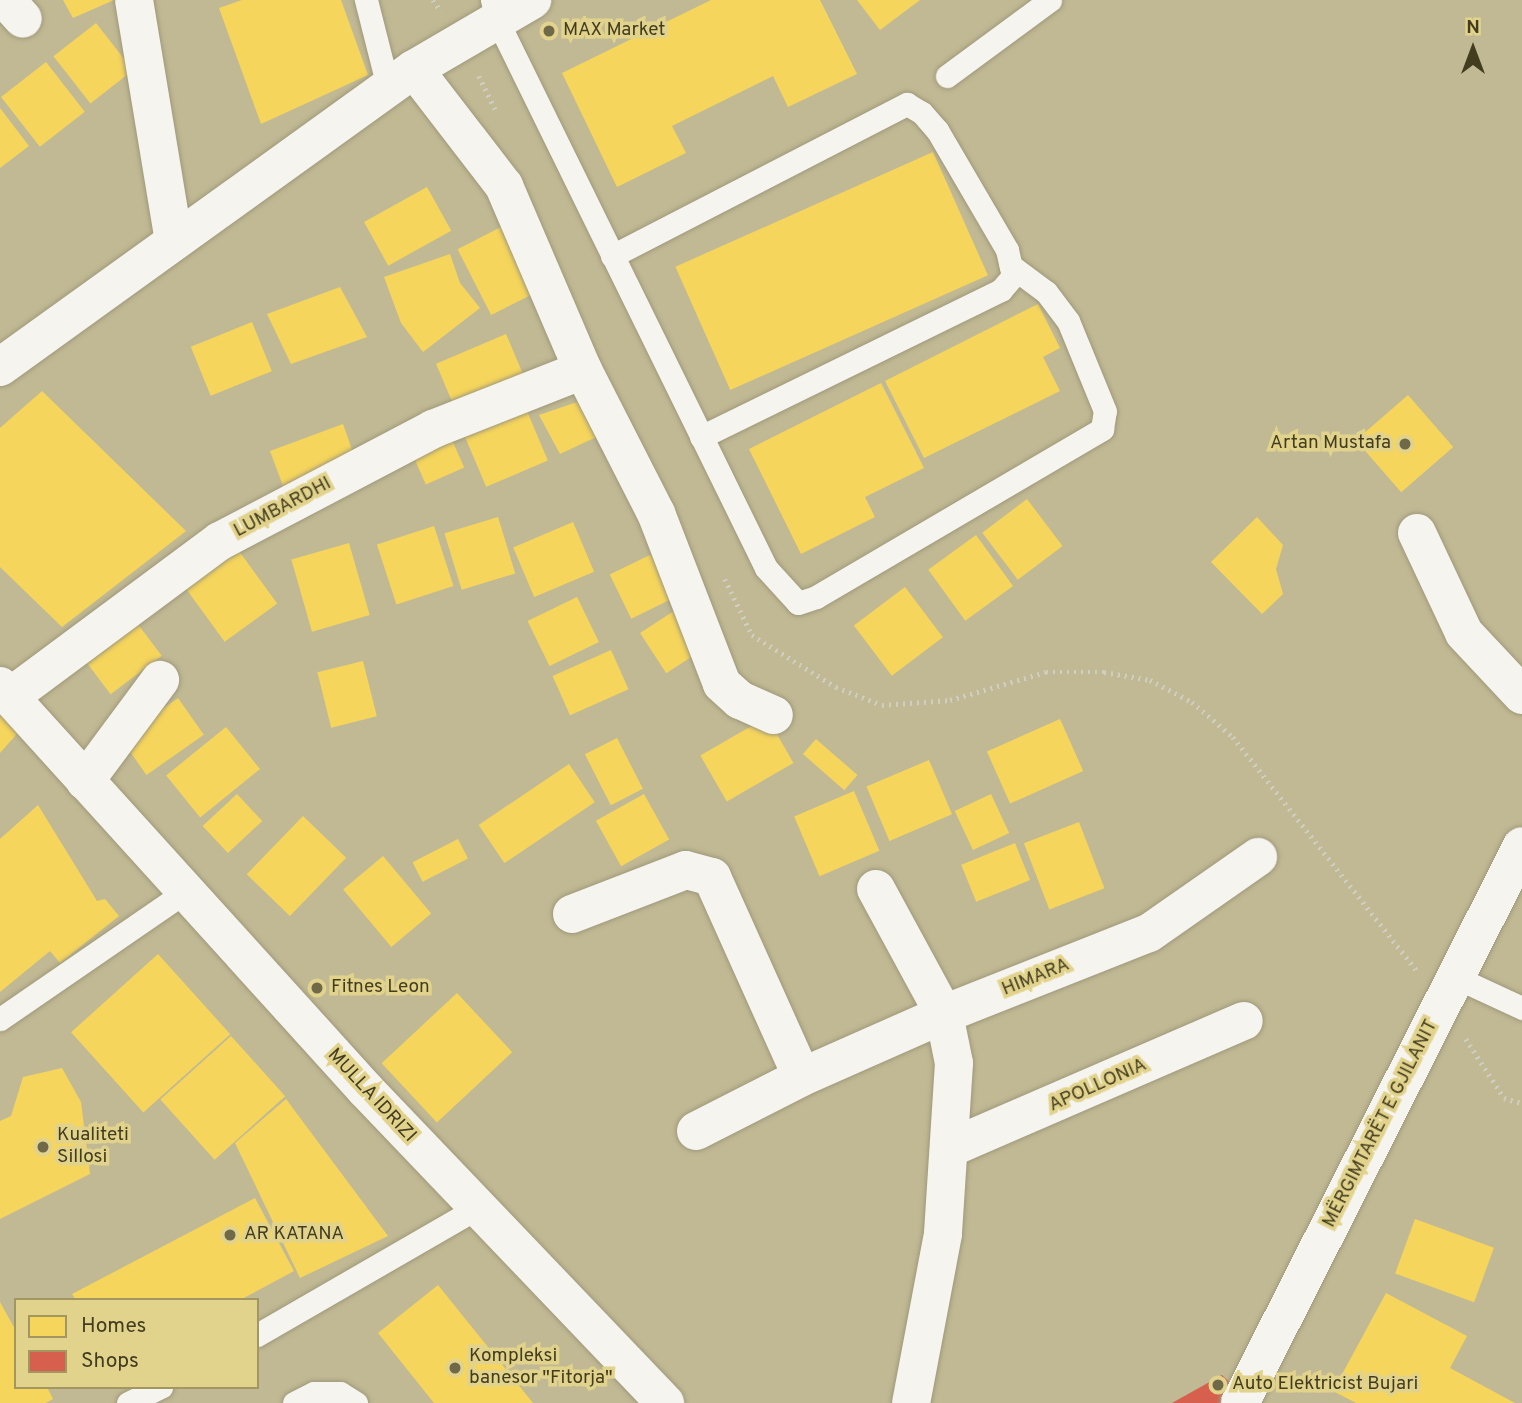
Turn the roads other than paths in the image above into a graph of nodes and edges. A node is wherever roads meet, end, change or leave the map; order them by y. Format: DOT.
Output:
graph roads {
  1 [pos="134,0"];
  2 [pos="366,0"];
  3 [pos="533,0"];
  4 [pos="1051,0"];
  5 [pos="494,10"];
  6 [pos="409,72"];
  7 [pos="947,76"];
  8 [pos="174,241"];
  9 [pos="612,256"];
  10 [pos="1011,266"];
  11 [pos="0,367"];
  12 [pos="583,370"];
  13 [pos="701,437"];
  14 [pos="1417,533"];
  15 [pos="160,680"];
  16 [pos="6,691"];
  17 [pos="1522,695"];
  18 [pos="774,715"];
  19 [pos="85,781"];
  20 [pos="1522,846"];
  21 [pos="1258,857"];
  22 [pos="876,889"];
  23 [pos="183,893"];
  24 [pos="572,914"];
  25 [pos="1449,990"];
  26 [pos="1522,1008"];
  27 [pos="944,1014"];
  28 [pos="0,1019"];
  29 [pos="1244,1021"];
  30 [pos="802,1077"];
  31 [pos="696,1131"];
  32 [pos="950,1148"];
  33 [pos="477,1208"];
  34 [pos="259,1334"];
  35 [pos="157,1389"];
  36 [pos="128,1403"];
  37 [pos="294,1403"];
  38 [pos="356,1403"];
  39 [pos="665,1403"];
  40 [pos="911,1403"];
  41 [pos="1240,1403"];
  1 -- 8 [label="street"];
  2 -- 6 [label="lane"];
  3 -- 5 [label="street"];
  4 -- 7 [label="lane"];
  5 -- 6 [label="street"];
  5 -- 9 [label="lane"];
  6 -- 8 [label="street"];
  6 -- 12 [label="street"];
  8 -- 11 [label="street"];
  9 -- 10 [label="lane"];
  9 -- 13 [label="lane"];
  10 -- 13 [label="lane"];
  10 -- 13 [label="lane"];
  12 -- 16 [label="street, LUMBARDHI"];
  12 -- 18 [label="street"];
  14 -- 17 [label="street"];
  15 -- 19 [label="street"];
  16 -- 19 [label="street, MULLA IDRIZI"];
  19 -- 23 [label="street, MULLA IDRIZI"];
  20 -- 25 [label="street, MËRGIMTARËT E GJILANIT"];
  21 -- 27 [label="street, HIMARA"];
  22 -- 27 [label="street"];
  23 -- 28 [label="lane"];
  23 -- 33 [label="street, MULLA IDRIZI"];
  24 -- 30 [label="street"];
  25 -- 26 [label="lane"];
  25 -- 41 [label="street, MËRGIMTARËT E GJILANIT"];
  27 -- 30 [label="street, HIMARA"];
  27 -- 32 [label="street"];
  29 -- 32 [label="street, APOLLONIA"];
  30 -- 31 [label="street, HIMARA"];
  32 -- 40 [label="street"];
  33 -- 34 [label="lane"];
  33 -- 39 [label="street, MULLA IDRIZI"];
  35 -- 36 [label="lane"];
  37 -- 38 [label="lane"];
}
